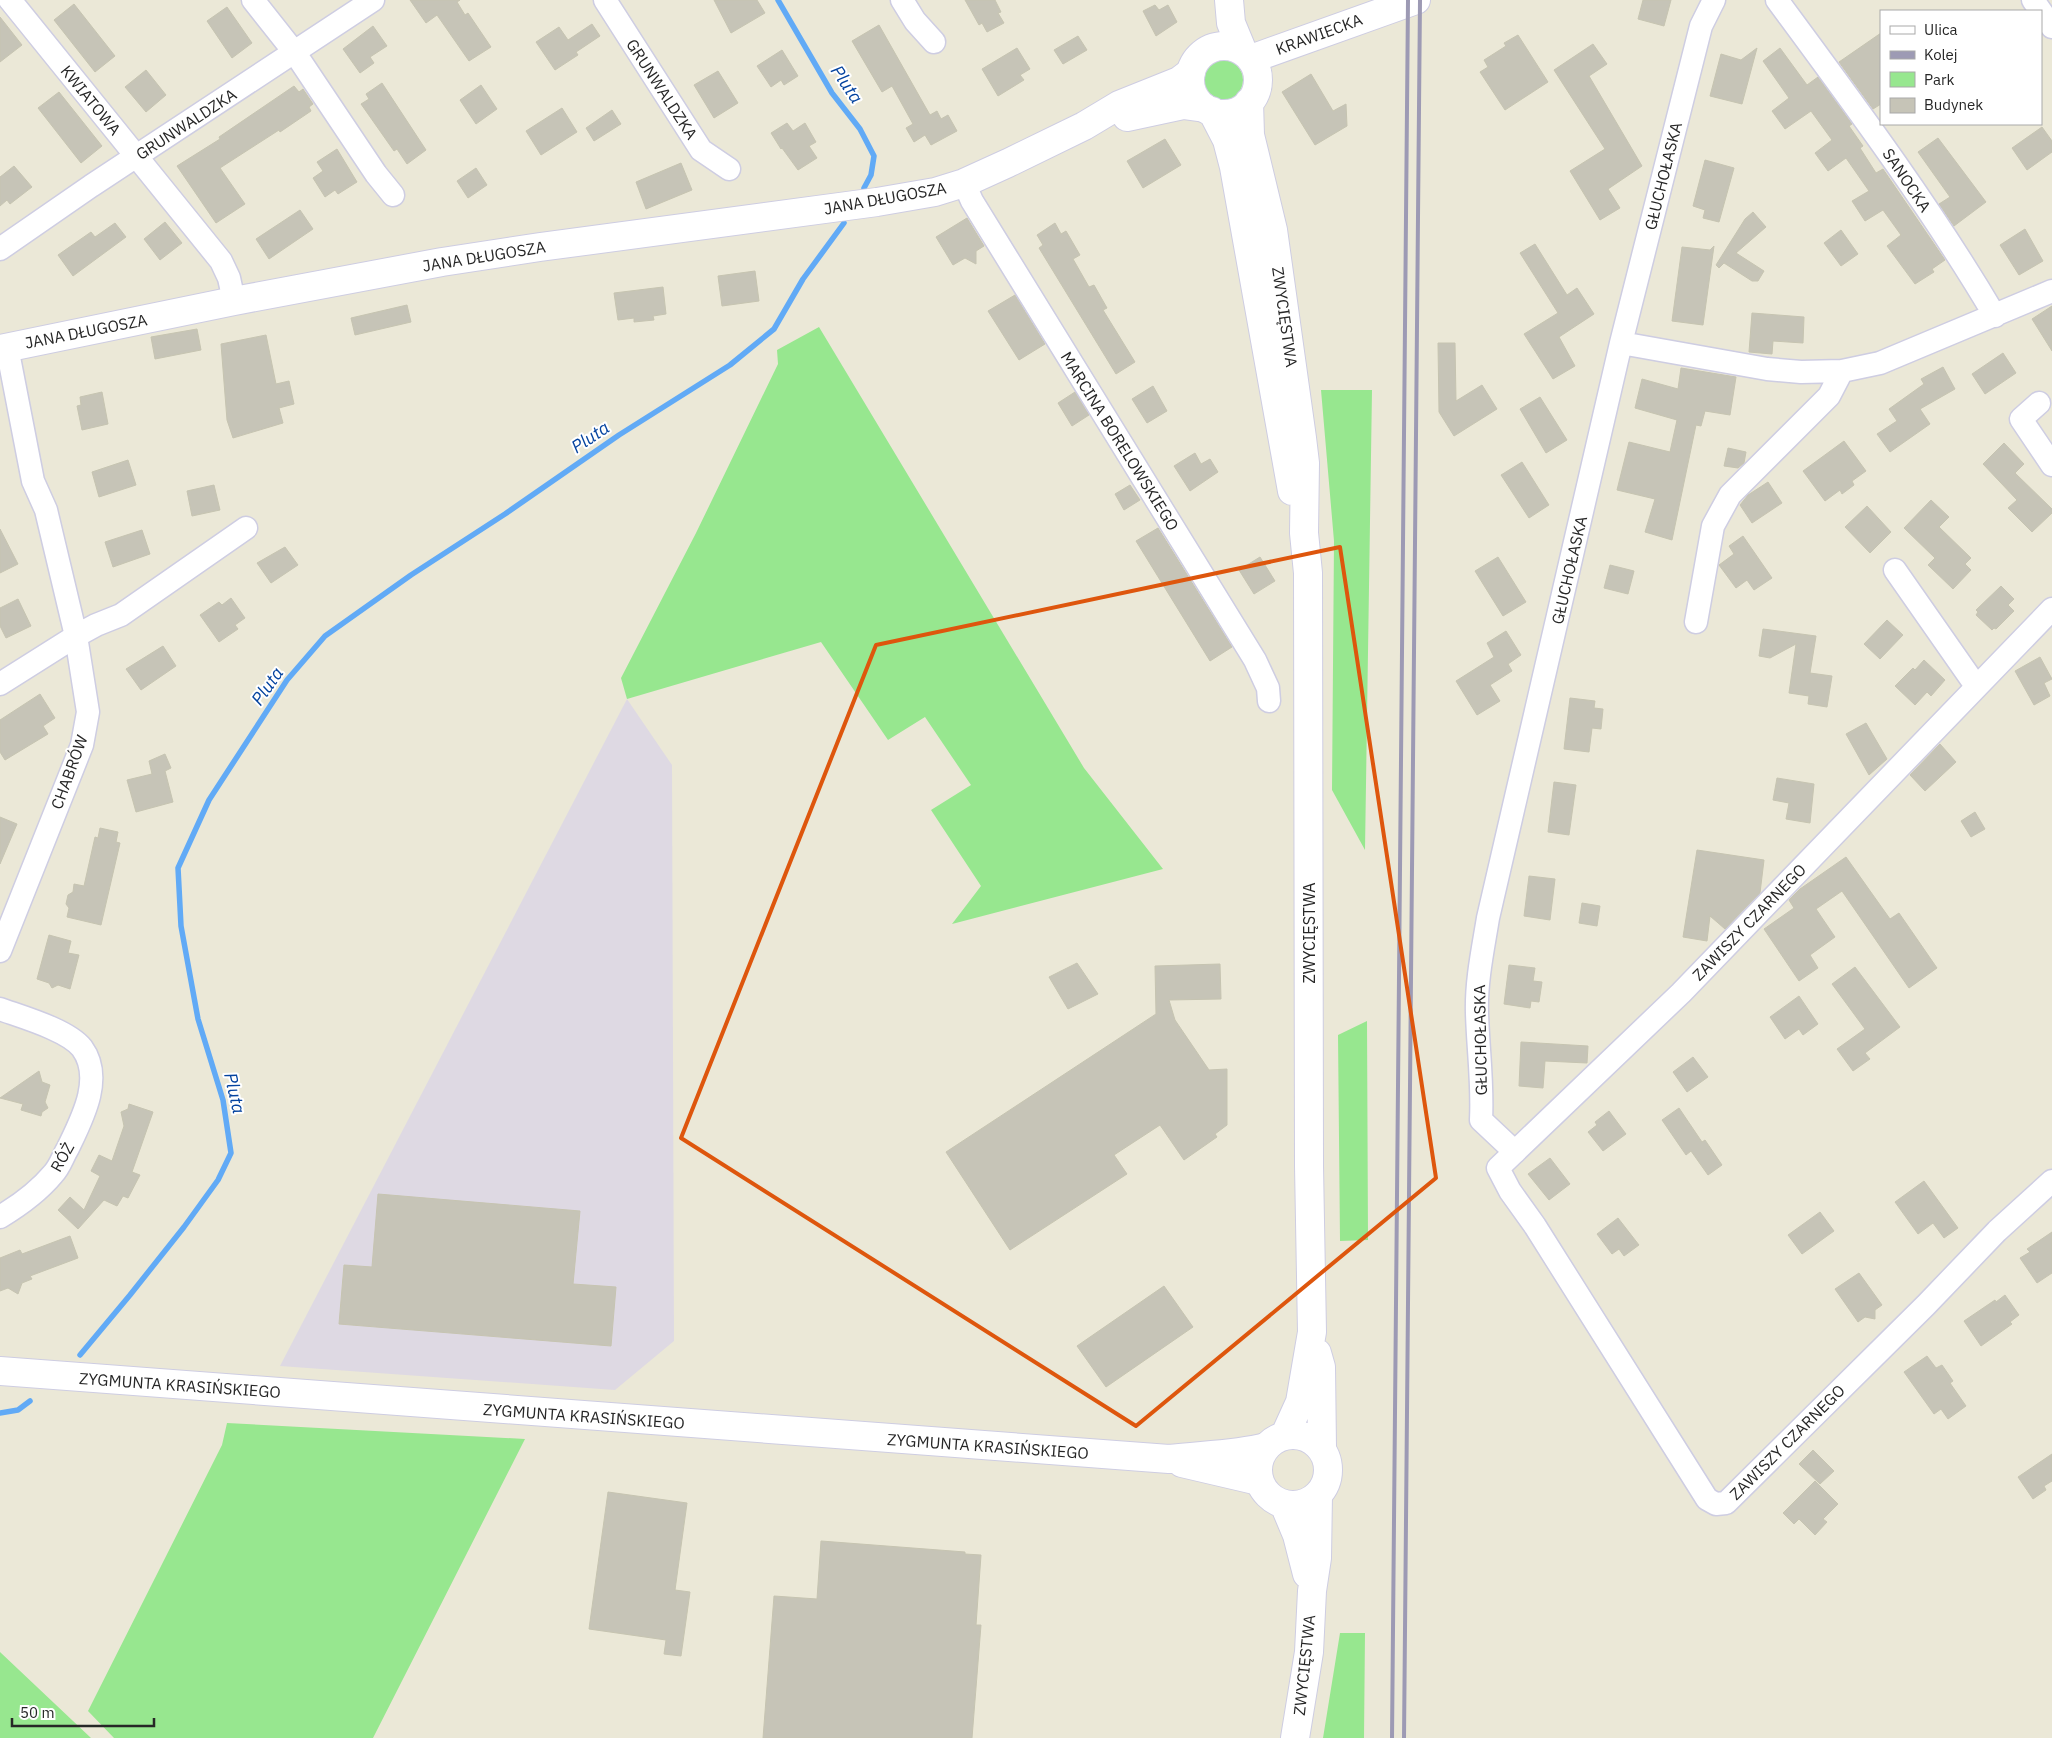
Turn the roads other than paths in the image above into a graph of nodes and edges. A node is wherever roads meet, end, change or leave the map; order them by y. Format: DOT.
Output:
graph roads {
  1 [pos="10,0"];
  2 [pos="253,0"];
  3 [pos="373,0"];
  4 [pos="605,0"];
  5 [pos="902,0"];
  6 [pos="1211,0"];
  7 [pos="1229,0"];
  8 [pos="1416,0"];
  9 [pos="1702,0"];
  10 [pos="1714,0"];
  11 [pos="1777,0"];
  12 [pos="2042,14"];
  13 [pos="1702,26"];
  14 [pos="2052,27"];
  15 [pos="934,42"];
  16 [pos="295,53"];
  17 [pos="1247,55"];
  18 [pos="1198,61"];
  19 [pos="1249,102"];
  20 [pos="1208,109"];
  21 [pos="1084,126"];
  22 [pos="137,157"];
  23 [pos="729,169"];
  24 [pos="964,183"];
  25 [pos="394,195"];
  26 [pos="0,248"];
  27 [pos="2052,291"];
  28 [pos="234,301"];
  29 [pos="1995,316"];
  30 [pos="1622,343"];
  31 [pos="4,348"];
  32 [pos="1842,371"];
  33 [pos="2039,403"];
  34 [pos="2052,465"];
  35 [pos="246,528"];
  36 [pos="1304,533"];
  37 [pos="1895,570"];
  38 [pos="2052,609"];
  39 [pos="1696,622"];
  40 [pos="76,636"];
  41 [pos="0,684"];
  42 [pos="1976,686"];
  43 [pos="1269,701"];
  44 [pos="0,951"];
  45 [pos="0,1009"];
  46 [pos="1515,1152"];
  47 [pos="2052,1181"];
  48 [pos="0,1217"];
  49 [pos="1312,1332"];
  50 [pos="0,1371"];
  51 [pos="1276,1441"];
  52 [pos="1322,1448"];
  53 [pos="1169,1459"];
  54 [pos="1259,1481"];
  55 [pos="1318,1495"];
  56 [pos="1284,1504"];
  57 [pos="1312,1591"];
  58 [pos="1295,1738"];
  1 -- 22 [label="street, KWIATOWA"];
  2 -- 16 [label="street"];
  3 -- 16 [label="street, GRUNWALDZKA"];
  4 -- 23 [label="street, GRUNWALDZKA"];
  5 -- 15 [label="street"];
  6 -- 18 [label="street"];
  7 -- 17 [label="street"];
  8 -- 17 [label="street, KRAWIECKA"];
  9 -- 13 [label="street, GŁUCHOŁASKA"];
  10 -- 13 [label="street, GŁUCHOŁASKA"];
  11 -- 29 [label="street, SANOCKA"];
  12 -- 14 [label="street"];
  13 -- 30 [label="street, GŁUCHOŁASKA"];
  16 -- 22 [label="street, GRUNWALDZKA"];
  16 -- 25 [label="street"];
  17 -- 18 [label="street"];
  17 -- 19 [label="street"];
  18 -- 20 [label="street"];
  18 -- 21 [label="street"];
  19 -- 20 [label="street"];
  19 -- 36 [label="street, ZWYCIĘSTWA"];
  20 -- 21 [label="street"];
  20 -- 36 [label="street, ZWYCIĘSTWA"];
  21 -- 24 [label="street"];
  22 -- 26 [label="street, GRUNWALDZKA"];
  22 -- 28 [label="street, KWIATOWA"];
  24 -- 28 [label="street, JANA DŁUGOSZA"];
  24 -- 43 [label="street, MARCINA BORELOWSKIEGO"];
  27 -- 29 [label="street"];
  28 -- 31 [label="street, JANA DŁUGOSZA"];
  29 -- 32 [label="street"];
  30 -- 32 [label="street"];
  30 -- 46 [label="street, GŁUCHOŁASKA"];
  31 -- 40 [label="street, JANA DŁUGOSZA"];
  32 -- 39 [label="street"];
  33 -- 34 [label="street"];
  35 -- 40 [label="street"];
  36 -- 49 [label="street, ZWYCIĘSTWA"];
  37 -- 42 [label="street"];
  38 -- 42 [label="street, ZAWISZY CZARNEGO"];
  40 -- 41 [label="street"];
  40 -- 44 [label="street, CHABRÓW"];
  42 -- 46 [label="street, ZAWISZY CZARNEGO"];
  45 -- 48 [label="street, RÓŻ"];
  46 -- 47 [label="street, ZAWISZY CZARNEGO"];
  49 -- 51 [label="street, ZWYCIĘSTWA"];
  49 -- 52 [label="street, ZWYCIĘSTWA"];
  50 -- 53 [label="street, ZYGMUNTA KRASIŃSKIEGO"];
  51 -- 52 [label="street"];
  51 -- 53 [label="street, ZYGMUNTA KRASIŃSKIEGO"];
  51 -- 54 [label="street"];
  52 -- 55 [label="street"];
  53 -- 54 [label="street, ZYGMUNTA KRASIŃSKIEGO"];
  54 -- 56 [label="street"];
  55 -- 56 [label="street"];
  55 -- 57 [label="street, ZWYCIĘSTWA"];
  56 -- 57 [label="street, ZWYCIĘSTWA"];
  57 -- 58 [label="street, ZWYCIĘSTWA"];
}
